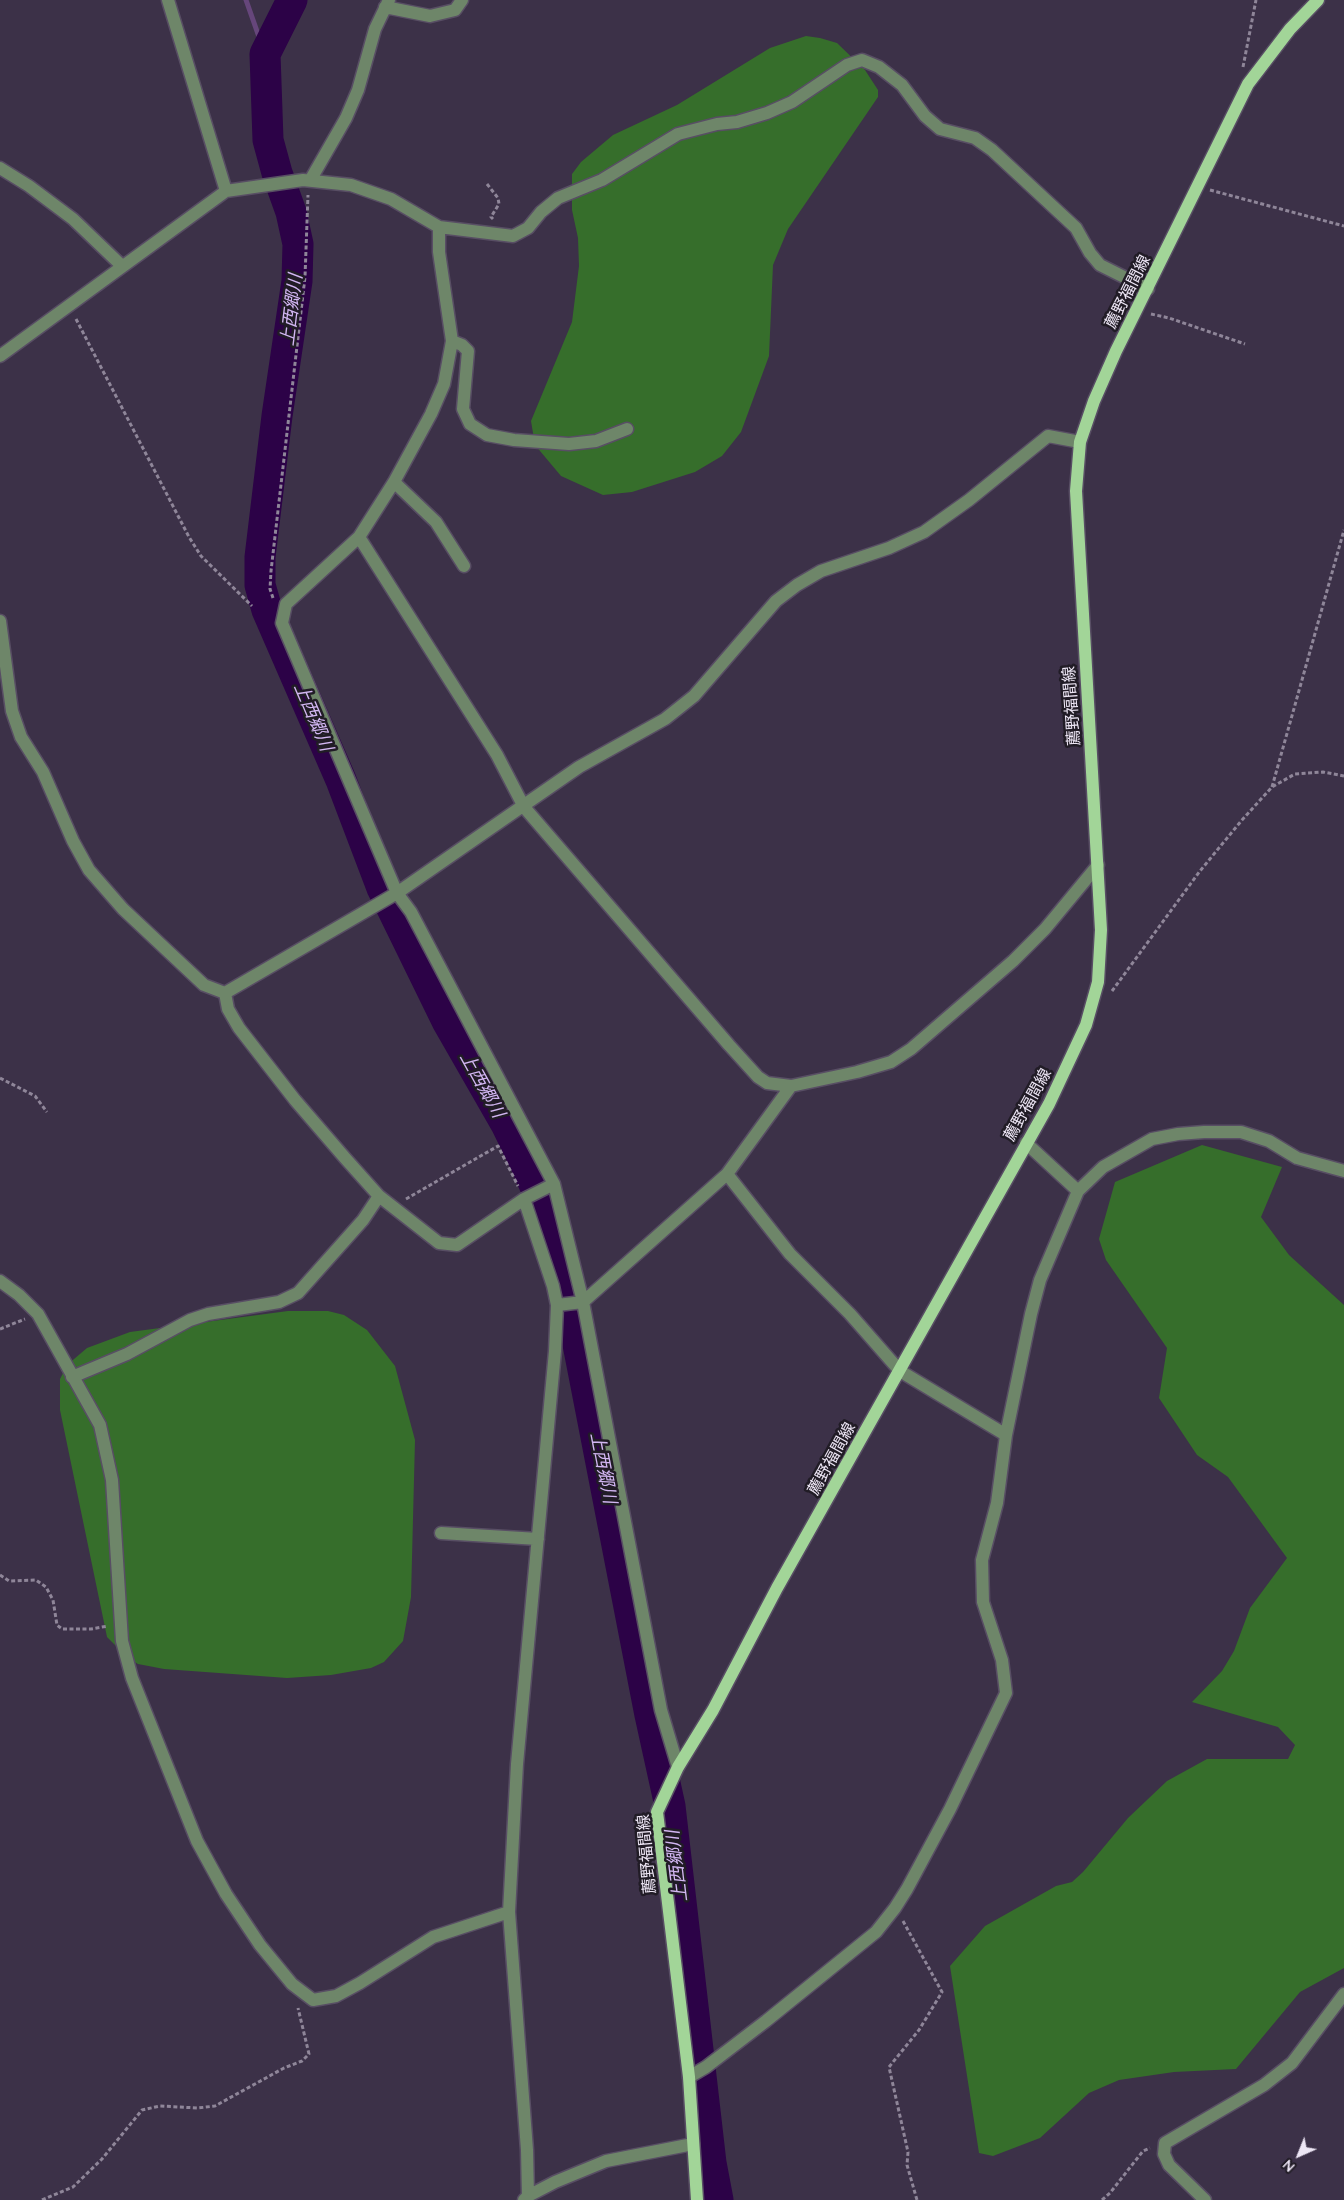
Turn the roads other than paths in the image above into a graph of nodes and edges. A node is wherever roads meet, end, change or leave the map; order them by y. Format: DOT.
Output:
graph roads {
  1 [pos="168,0"];
  2 [pos="462,0"];
  3 [pos="1318,0"];
  4 [pos="387,4"];
  5 [pos="0,168"];
  6 [pos="307,179"];
  7 [pos="226,191"];
  8 [pos="439,227"];
  9 [pos="122,266"];
  10 [pos="1148,289"];
  11 [pos="452,342"];
  12 [pos="0,356"];
  13 [pos="627,429"];
  14 [pos="1080,442"];
  15 [pos="394,482"];
  16 [pos="359,537"];
  17 [pos="464,566"];
  18 [pos="0,621"];
  19 [pos="524,807"];
  20 [pos="1098,864"];
  21 [pos="397,893"];
  22 [pos="225,993"];
  23 [pos="791,1086"];
  24 [pos="1026,1143"];
  25 [pos="1344,1171"];
  26 [pos="727,1174"];
  27 [pos="549,1187"];
  28 [pos="1078,1191"];
  29 [pos="379,1196"];
  30 [pos="527,1197"];
  31 [pos="0,1281"];
  32 [pos="571,1303"];
  33 [pos="900,1372"];
  34 [pos="72,1377"];
  35 [pos="1006,1434"];
  36 [pos="440,1533"];
  37 [pos="538,1539"];
  38 [pos="678,1767"];
  39 [pos="509,1912"];
  40 [pos="1344,1994"];
  41 [pos="691,2076"];
  42 [pos="692,2144"];
  43 [pos="526,2198"];
  44 [pos="697,2200"];
  45 [pos="1205,2200"];
  1 -- 7 [label="street"];
  2 -- 4 [label="street"];
  3 -- 10 [label="main road, 薦野福間線"];
  4 -- 6 [label="street"];
  5 -- 9 [label="street"];
  6 -- 7 [label="street"];
  6 -- 8 [label="street"];
  7 -- 9 [label="street"];
  8 -- 10 [label="street"];
  8 -- 11 [label="street"];
  9 -- 12 [label="street"];
  10 -- 14 [label="main road, 薦野福間線"];
  11 -- 13 [label="street"];
  11 -- 15 [label="street"];
  14 -- 19 [label="street"];
  14 -- 20 [label="main road, 薦野福間線"];
  15 -- 16 [label="street"];
  15 -- 17 [label="street"];
  16 -- 19 [label="street"];
  16 -- 21 [label="street"];
  18 -- 22 [label="street"];
  19 -- 21 [label="street"];
  19 -- 23 [label="street"];
  20 -- 23 [label="street"];
  20 -- 24 [label="main road, 薦野福間線"];
  21 -- 22 [label="street"];
  21 -- 27 [label="street"];
  22 -- 29 [label="street"];
  23 -- 26 [label="street"];
  24 -- 28 [label="street"];
  24 -- 33 [label="main road, 薦野福間線"];
  25 -- 28 [label="street"];
  26 -- 32 [label="street"];
  26 -- 33 [label="street"];
  27 -- 30 [label="street"];
  27 -- 32 [label="street"];
  28 -- 35 [label="street"];
  29 -- 30 [label="street"];
  29 -- 34 [label="street"];
  30 -- 32 [label="street"];
  31 -- 34 [label="street"];
  32 -- 37 [label="street"];
  32 -- 38 [label="street"];
  33 -- 35 [label="street"];
  33 -- 38 [label="main road, 薦野福間線"];
  34 -- 39 [label="street"];
  35 -- 41 [label="street"];
  36 -- 37 [label="street"];
  37 -- 39 [label="street"];
  38 -- 41 [label="main road, 薦野福間線"];
  39 -- 43 [label="street"];
  40 -- 45 [label="street"];
  41 -- 42 [label="main road, 薦野福間線"];
  42 -- 43 [label="street"];
  42 -- 44 [label="main road, 薦野福間線"];
}
